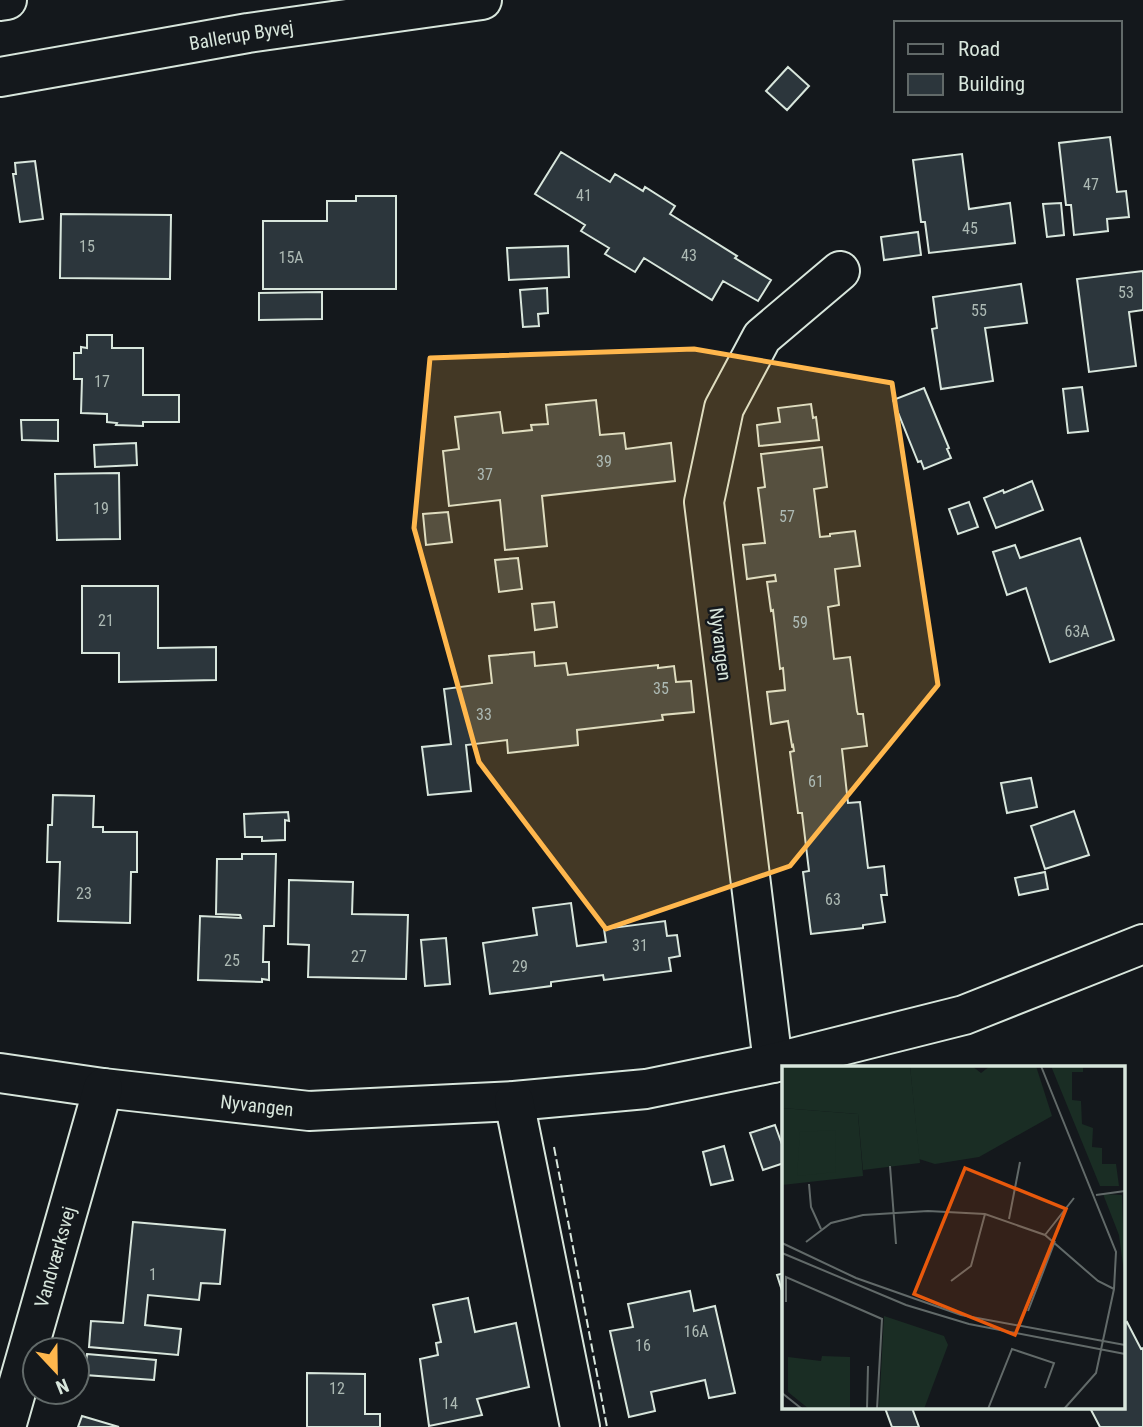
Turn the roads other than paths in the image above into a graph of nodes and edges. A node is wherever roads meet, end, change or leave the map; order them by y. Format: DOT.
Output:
graph roads {
  1 [pos="7,0"];
  2 [pos="482,0"];
  3 [pos="0,1"];
  4 [pos="0,77"];
  5 [pos="840,271"];
  6 [pos="1143,944"];
  7 [pos="773,1063"];
  8 [pos="0,1073"];
  9 [pos="103,1088"];
  10 [pos="514,1101"];
  11 [pos="6,1427"];
  12 [pos="580,1427"];
  1 -- 3 [label="street"];
  2 -- 4 [label="street, Ballerup Byvej"];
  5 -- 7 [label="street, Nyvangen"];
  6 -- 7 [label="street, Nyvangen"];
  7 -- 10 [label="street, Nyvangen"];
  8 -- 9 [label="street, Nyvangen"];
  9 -- 10 [label="street, Nyvangen"];
  9 -- 11 [label="street, Vandværksvej"];
  10 -- 12 [label="street"];
}
